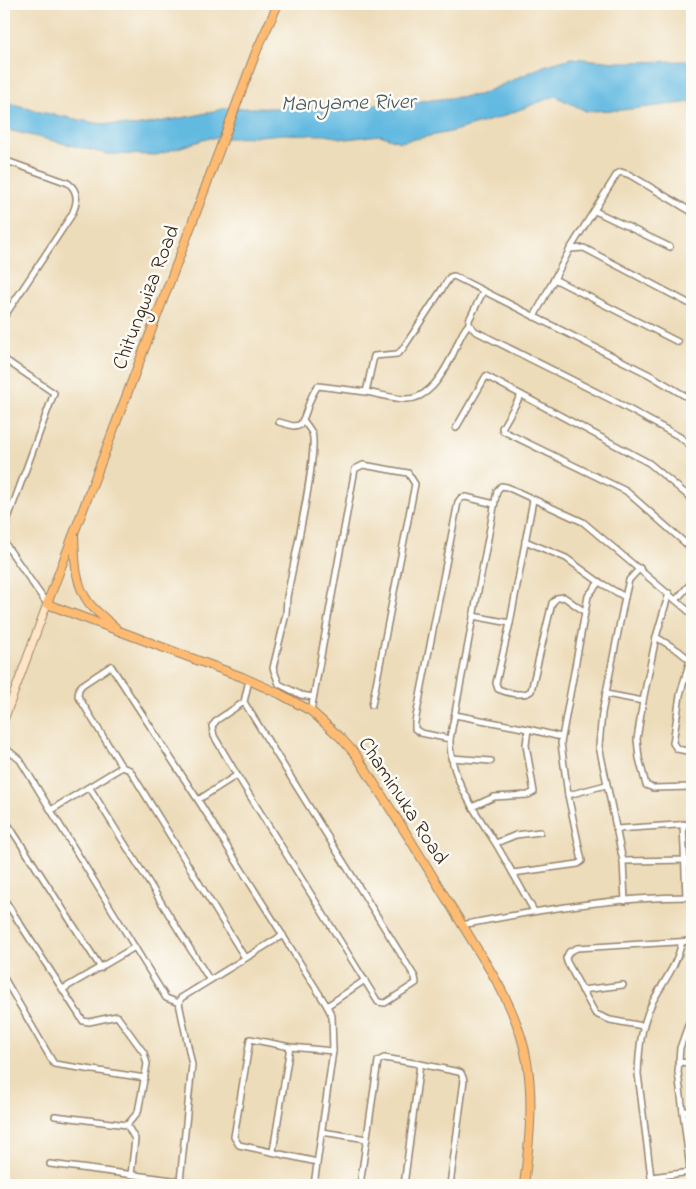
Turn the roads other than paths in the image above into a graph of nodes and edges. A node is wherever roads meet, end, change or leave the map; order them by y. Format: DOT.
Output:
graph roads {
  1 [pos="278,4"];
  2 [pos="4,160"];
  3 [pos="594,211"];
  4 [pos="692,212"];
  5 [pos="670,247"];
  6 [pos="570,249"];
  7 [pos="554,278"];
  8 [pos="483,292"];
  9 [pos="692,305"];
  10 [pos="534,316"];
  11 [pos="4,317"];
  12 [pos="469,324"];
  13 [pos="678,342"];
  14 [pos="4,360"];
  15 [pos="366,392"];
  16 [pos="521,395"];
  17 [pos="692,400"];
  18 [pos="303,420"];
  19 [pos="279,422"];
  20 [pos="456,428"];
  21 [pos="692,447"];
  22 [pos="692,499"];
  23 [pos="533,500"];
  24 [pos="494,504"];
  25 [pos="74,528"];
  26 [pos="4,530"];
  27 [pos="525,541"];
  28 [pos="4,542"];
  29 [pos="692,549"];
  30 [pos="640,568"];
  31 [pos="599,582"];
  32 [pos="692,582"];
  33 [pos="669,593"];
  34 [pos="625,598"];
  35 [pos="676,600"];
  36 [pos="47,604"];
  37 [pos="585,612"];
  38 [pos="692,614"];
  39 [pos="473,616"];
  40 [pos="510,623"];
  41 [pos="118,630"];
  42 [pos="656,637"];
  43 [pos="691,661"];
  44 [pos="249,680"];
  45 [pos="606,694"];
  46 [pos="313,697"];
  47 [pos="643,701"];
  48 [pos="244,702"];
  49 [pos="372,705"];
  50 [pos="311,711"];
  51 [pos="454,716"];
  52 [pos="4,720"];
  53 [pos="528,729"];
  54 [pos="561,738"];
  55 [pos="450,739"];
  56 [pos="4,747"];
  57 [pos="692,752"];
  58 [pos="451,758"];
  59 [pos="492,761"];
  60 [pos="122,767"];
  61 [pos="237,776"];
  62 [pos="606,785"];
  63 [pos="692,787"];
  64 [pos="90,788"];
  65 [pos="568,795"];
  66 [pos="198,800"];
  67 [pos="472,807"];
  68 [pos="51,810"];
  69 [pos="4,818"];
  70 [pos="683,824"];
  71 [pos="692,824"];
  72 [pos="616,829"];
  73 [pos="540,832"];
  74 [pos="496,843"];
  75 [pos="684,860"];
  76 [pos="692,860"];
  77 [pos="623,861"];
  78 [pos="513,874"];
  79 [pos="689,897"];
  80 [pos="4,899"];
  81 [pos="625,901"];
  82 [pos="534,911"];
  83 [pos="462,925"];
  84 [pos="283,935"];
  85 [pos="682,942"];
  86 [pos="692,942"];
  87 [pos="135,947"];
  88 [pos="246,958"];
  89 [pos="101,968"];
  90 [pos="4,978"];
  91 [pos="209,980"];
  92 [pos="365,980"];
  93 [pos="624,985"];
  94 [pos="63,990"];
  95 [pos="582,990"];
  96 [pos="179,1003"];
  97 [pos="327,1006"];
  98 [pos="692,1014"];
  99 [pos="643,1026"];
  100 [pos="290,1047"];
  101 [pos="333,1051"];
  102 [pos="678,1062"];
  103 [pos="692,1063"];
  104 [pos="420,1064"];
  105 [pos="145,1078"];
  106 [pos="692,1110"];
  107 [pos="682,1111"];
  108 [pos="54,1116"];
  109 [pos="127,1125"];
  110 [pos="322,1132"];
  111 [pos="367,1139"];
  112 [pos="690,1150"];
  113 [pos="273,1152"];
  114 [pos="317,1162"];
  115 [pos="50,1164"];
  116 [pos="690,1172"];
  117 [pos="131,1175"];
  118 [pos="651,1177"];
  119 [pos="180,1181"];
  120 [pos="204,1185"];
  121 [pos="314,1185"];
  122 [pos="360,1185"];
  123 [pos="404,1185"];
  124 [pos="450,1185"];
  125 [pos="524,1185"];
  126 [pos="652,1185"];
  127 [pos="692,1185"];
  1 -- 25 [label="main road, Chitungwiza Road"];
  2 -- 11 [label="street"];
  3 -- 4 [label="street"];
  3 -- 5 [label="street"];
  3 -- 6 [label="street"];
  6 -- 7 [label="street"];
  6 -- 9 [label="street"];
  7 -- 10 [label="street"];
  7 -- 13 [label="street"];
  8 -- 10 [label="street"];
  8 -- 12 [label="street"];
  8 -- 15 [label="street"];
  10 -- 17 [label="street"];
  12 -- 15 [label="street"];
  12 -- 21 [label="street"];
  14 -- 26 [label="street"];
  15 -- 18 [label="street"];
  16 -- 20 [label="street"];
  16 -- 22 [label="street"];
  16 -- 29 [label="street"];
  18 -- 19 [label="street"];
  18 -- 46 [label="street"];
  23 -- 24 [label="street"];
  23 -- 27 [label="street"];
  23 -- 30 [label="street"];
  24 -- 39 [label="street"];
  24 -- 55 [label="street"];
  25 -- 36 [label="main road, Chitungwiza Road"];
  25 -- 41 [label="main road"];
  27 -- 31 [label="street"];
  27 -- 40 [label="street"];
  28 -- 36 [label="street"];
  30 -- 33 [label="street"];
  30 -- 34 [label="street"];
  31 -- 34 [label="street"];
  31 -- 37 [label="street"];
  32 -- 35 [label="street"];
  33 -- 35 [label="street"];
  33 -- 42 [label="street"];
  34 -- 45 [label="street"];
  35 -- 38 [label="street"];
  36 -- 41 [label="main road, Chaminuka Road"];
  36 -- 52 [label="main road"];
  37 -- 40 [label="street"];
  37 -- 54 [label="street"];
  39 -- 40 [label="street"];
  39 -- 51 [label="street"];
  41 -- 44 [label="main road, Chaminuka Road"];
  42 -- 43 [label="street"];
  42 -- 47 [label="street"];
  43 -- 57 [label="street"];
  44 -- 48 [label="street"];
  44 -- 50 [label="main road, Chaminuka Road"];
  45 -- 47 [label="street"];
  45 -- 62 [label="street"];
  46 -- 49 [label="street"];
  46 -- 50 [label="street"];
  47 -- 63 [label="street"];
  48 -- 61 [label="street"];
  48 -- 92 [label="street"];
  50 -- 83 [label="main road, Chaminuka Road"];
  51 -- 53 [label="street"];
  51 -- 55 [label="street"];
  53 -- 54 [label="street"];
  53 -- 67 [label="street"];
  54 -- 65 [label="street"];
  55 -- 58 [label="street"];
  56 -- 68 [label="street"];
  58 -- 59 [label="street"];
  58 -- 67 [label="street"];
  60 -- 64 [label="street"];
  60 -- 66 [label="street"];
  60 -- 88 [label="street"];
  61 -- 66 [label="street"];
  61 -- 92 [label="street"];
  62 -- 65 [label="street"];
  62 -- 72 [label="street"];
  64 -- 68 [label="street"];
  64 -- 91 [label="street"];
  65 -- 78 [label="street"];
  66 -- 84 [label="street"];
  67 -- 74 [label="street"];
  68 -- 87 [label="street"];
  69 -- 89 [label="street"];
  70 -- 71 [label="street"];
  70 -- 72 [label="street"];
  70 -- 75 [label="street"];
  72 -- 77 [label="street"];
  73 -- 74 [label="street"];
  74 -- 78 [label="street"];
  75 -- 76 [label="street"];
  75 -- 77 [label="street"];
  75 -- 79 [label="street"];
  77 -- 81 [label="street"];
  78 -- 82 [label="street"];
  79 -- 81 [label="street"];
  80 -- 94 [label="street"];
  81 -- 82 [label="street"];
  82 -- 83 [label="street"];
  83 -- 125 [label="main road, Chaminuka Road"];
  84 -- 88 [label="street"];
  84 -- 97 [label="street"];
  85 -- 86 [label="street"];
  85 -- 95 [label="street"];
  85 -- 99 [label="street"];
  87 -- 89 [label="street"];
  87 -- 96 [label="street"];
  88 -- 91 [label="street"];
  89 -- 94 [label="street"];
  90 -- 105 [label="street"];
  91 -- 96 [label="street"];
  92 -- 97 [label="street"];
  93 -- 95 [label="street"];
  94 -- 105 [label="street"];
  95 -- 99 [label="street"];
  96 -- 119 [label="street"];
  97 -- 101 [label="street"];
  98 -- 102 [label="street"];
  99 -- 118 [label="street"];
  100 -- 101 [label="street"];
  100 -- 113 [label="street"];
  100 -- 113 [label="street"];
  101 -- 110 [label="street"];
  102 -- 103 [label="street"];
  102 -- 107 [label="street"];
  104 -- 111 [label="street"];
  104 -- 123 [label="street"];
  104 -- 124 [label="street"];
  105 -- 109 [label="street"];
  106 -- 107 [label="street"];
  107 -- 112 [label="street"];
  108 -- 109 [label="street"];
  109 -- 117 [label="street"];
  110 -- 111 [label="street"];
  110 -- 114 [label="street"];
  111 -- 122 [label="street"];
  112 -- 116 [label="street"];
  113 -- 114 [label="street"];
  114 -- 121 [label="street"];
  115 -- 117 [label="street"];
  116 -- 118 [label="street"];
  116 -- 127 [label="street"];
  117 -- 119 [label="street"];
  118 -- 126 [label="street"];
  119 -- 120 [label="street"];
}
